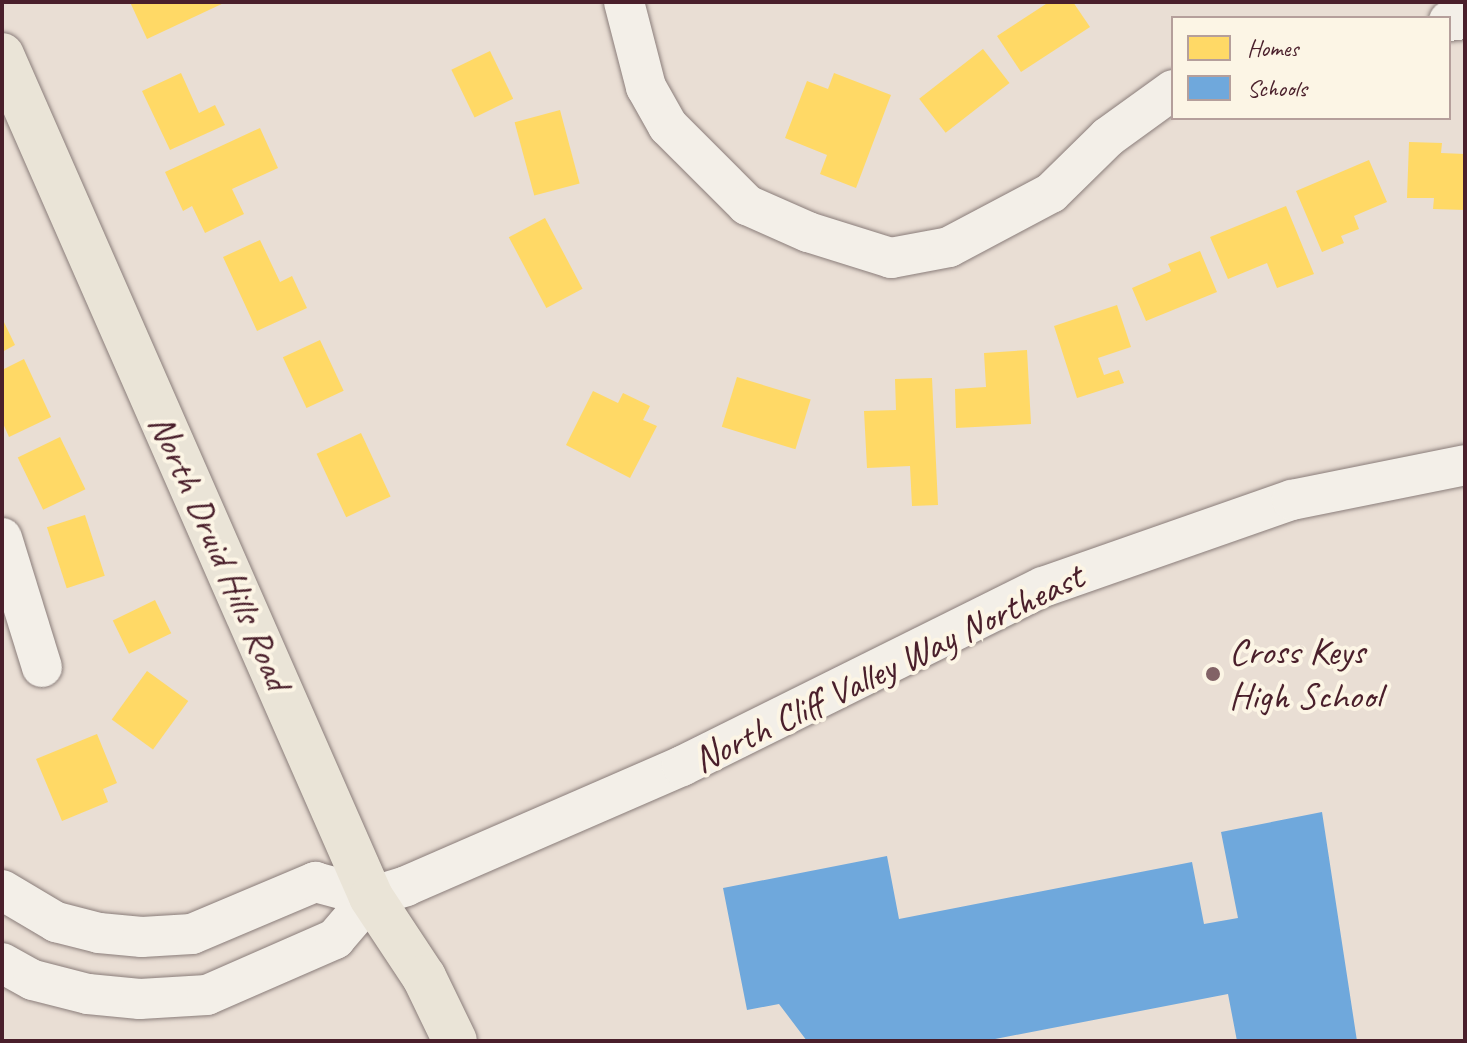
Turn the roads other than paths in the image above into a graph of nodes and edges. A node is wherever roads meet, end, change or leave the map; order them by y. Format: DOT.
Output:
graph roads {
  1 [pos="624,2"];
  2 [pos="2,55"];
  3 [pos="1171,91"];
  4 [pos="1465,465"];
  5 [pos="2,538"];
  6 [pos="42,667"];
  7 [pos="2,890"];
  8 [pos="371,897"];
  9 [pos="2,963"];
  10 [pos="455,1041"];
  1 -- 3 [label="street"];
  2 -- 8 [label="main road, North Druid Hills Road"];
  4 -- 8 [label="street, North Cliff Valley Way Northeast"];
  5 -- 6 [label="street"];
  7 -- 8 [label="street"];
  8 -- 9 [label="street"];
  8 -- 10 [label="main road, North Druid Hills Road"];
}
